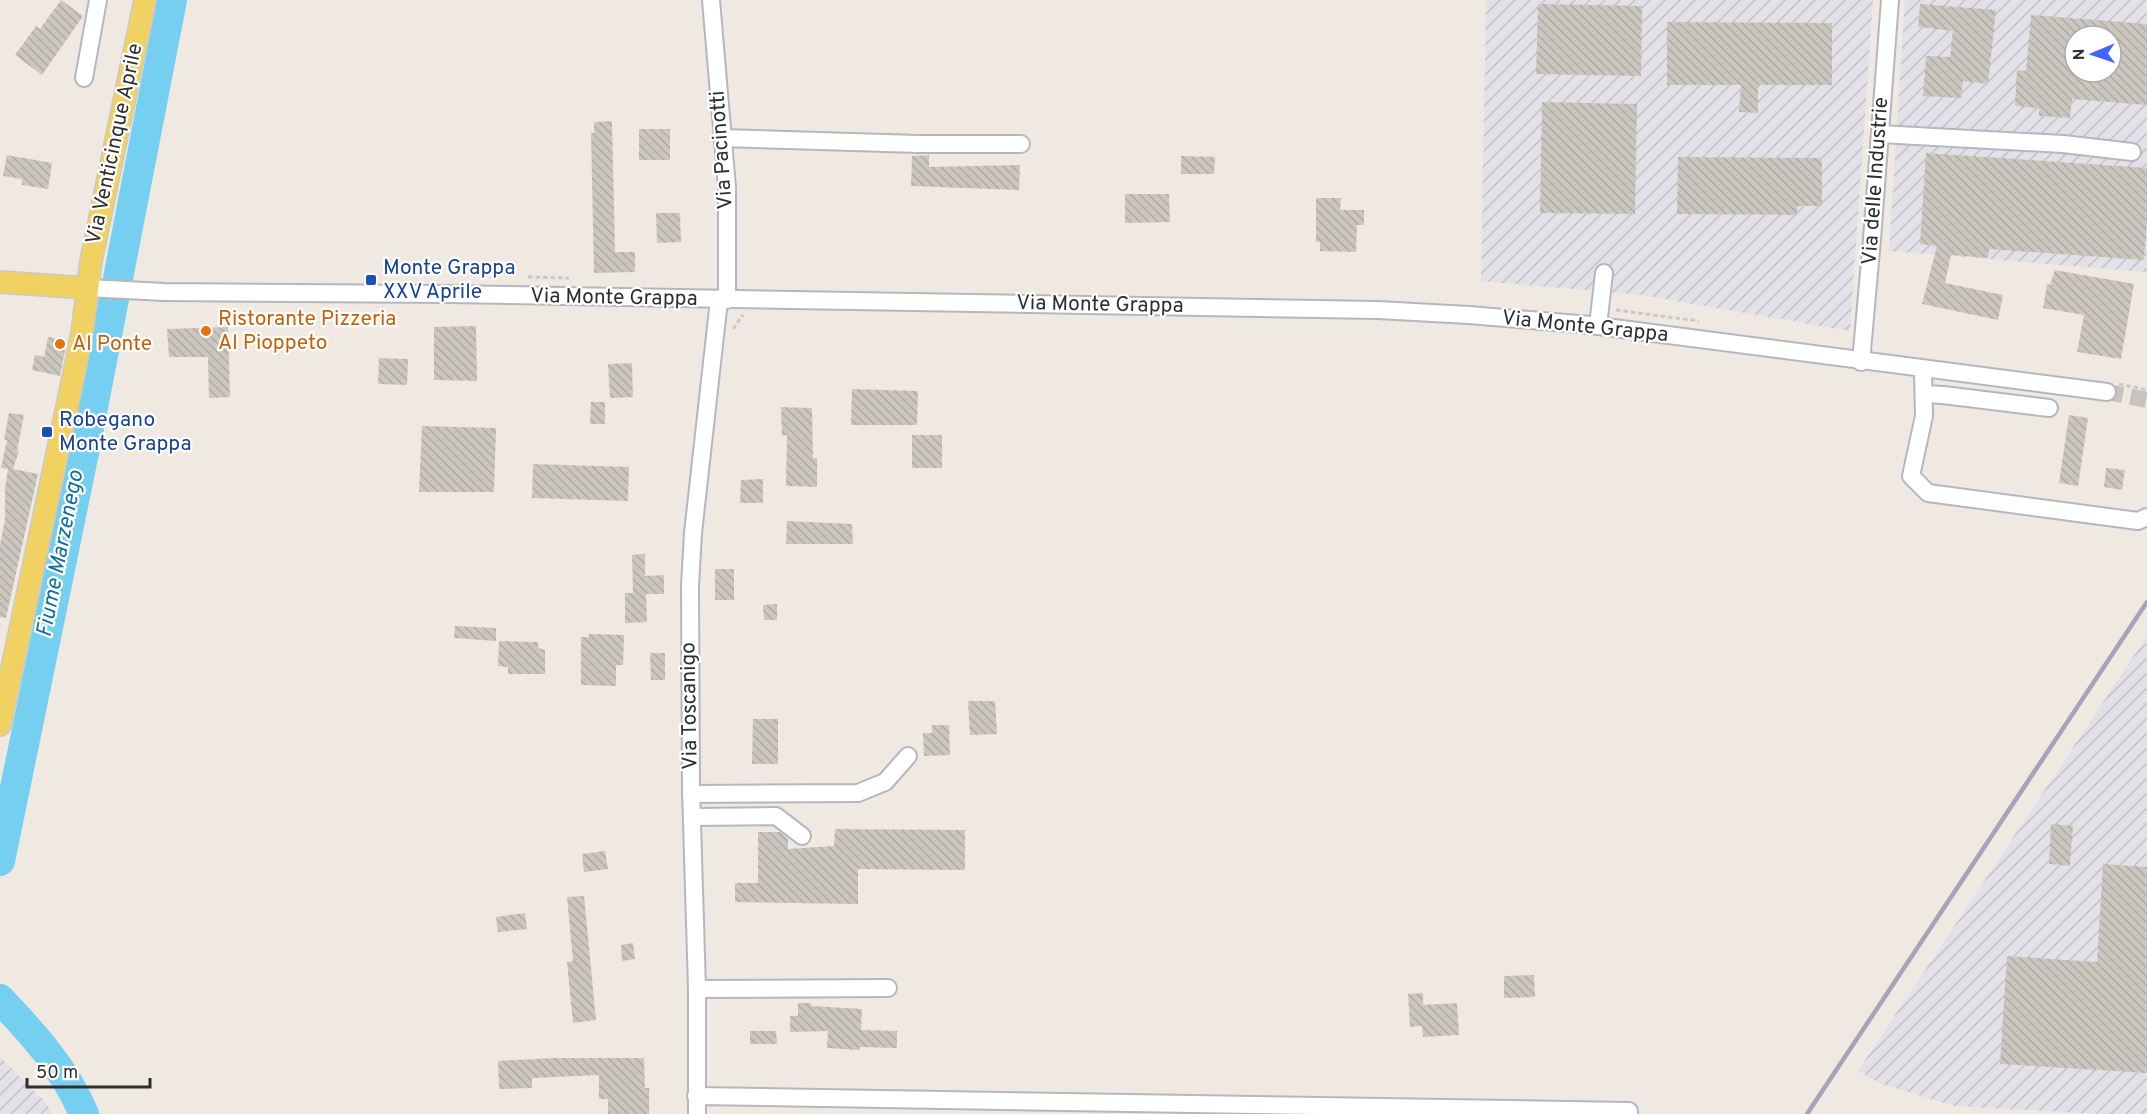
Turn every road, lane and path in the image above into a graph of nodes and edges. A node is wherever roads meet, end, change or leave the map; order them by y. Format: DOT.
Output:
graph roads {
  1 [pos="98,0"];
  2 [pos="145,0"];
  3 [pos="711,0"];
  4 [pos="1890,0"];
  5 [pos="84,78"];
  6 [pos="1880,134"];
  7 [pos="722,138"];
  8 [pos="1021,144"];
  9 [pos="2132,152"];
  10 [pos="1604,273"];
  11 [pos="0,282"];
  12 [pos="96,289"];
  13 [pos="723,300"];
  14 [pos="1598,326"];
  15 [pos="1861,362"];
  16 [pos="1923,370"];
  17 [pos="2112,388"];
  18 [pos="2147,390"];
  19 [pos="1924,394"];
  20 [pos="2049,408"];
  21 [pos="2147,517"];
  22 [pos="0,724"];
  23 [pos="908,756"];
  24 [pos="691,794"];
  25 [pos="692,817"];
  26 [pos="802,836"];
  27 [pos="888,988"];
  28 [pos="697,989"];
  29 [pos="696,1096"];
  30 [pos="696,1114"];
  31 [pos="1629,1114"];
  1 -- 5 [label="street"];
  2 -- 12 [label="main road, Via Venticinque Aprile"];
  3 -- 7 [label="street, Via Pacinotti"];
  4 -- 6 [label="street, Via delle Industrie"];
  6 -- 9 [label="street"];
  6 -- 15 [label="street, Via delle Industrie"];
  7 -- 8 [label="street"];
  7 -- 13 [label="street, Via Pacinotti"];
  10 -- 14 [label="street"];
  11 -- 12 [label="main road"];
  12 -- 13 [label="street, Via Monte Grappa"];
  12 -- 22 [label="main road, Via Venticinque Aprile"];
  13 -- 14 [label="street, Via Monte Grappa"];
  13 -- 24 [label="street, Via Toscanigo"];
  14 -- 15 [label="street, Via Monte Grappa"];
  15 -- 16 [label="street, Via Monte Grappa"];
  16 -- 17 [label="street, Via Monte Grappa"];
  16 -- 19 [label="street"];
  17 -- 18 [label="path"];
  19 -- 20 [label="street"];
  19 -- 21 [label="street"];
  23 -- 24 [label="street"];
  24 -- 25 [label="street, Via Toscanigo"];
  25 -- 26 [label="street"];
  25 -- 28 [label="street, Via Toscanigo"];
  27 -- 28 [label="street"];
  28 -- 29 [label="street, Via Toscanigo"];
  29 -- 30 [label="street, Via Toscanigo"];
  29 -- 31 [label="street"];
}
